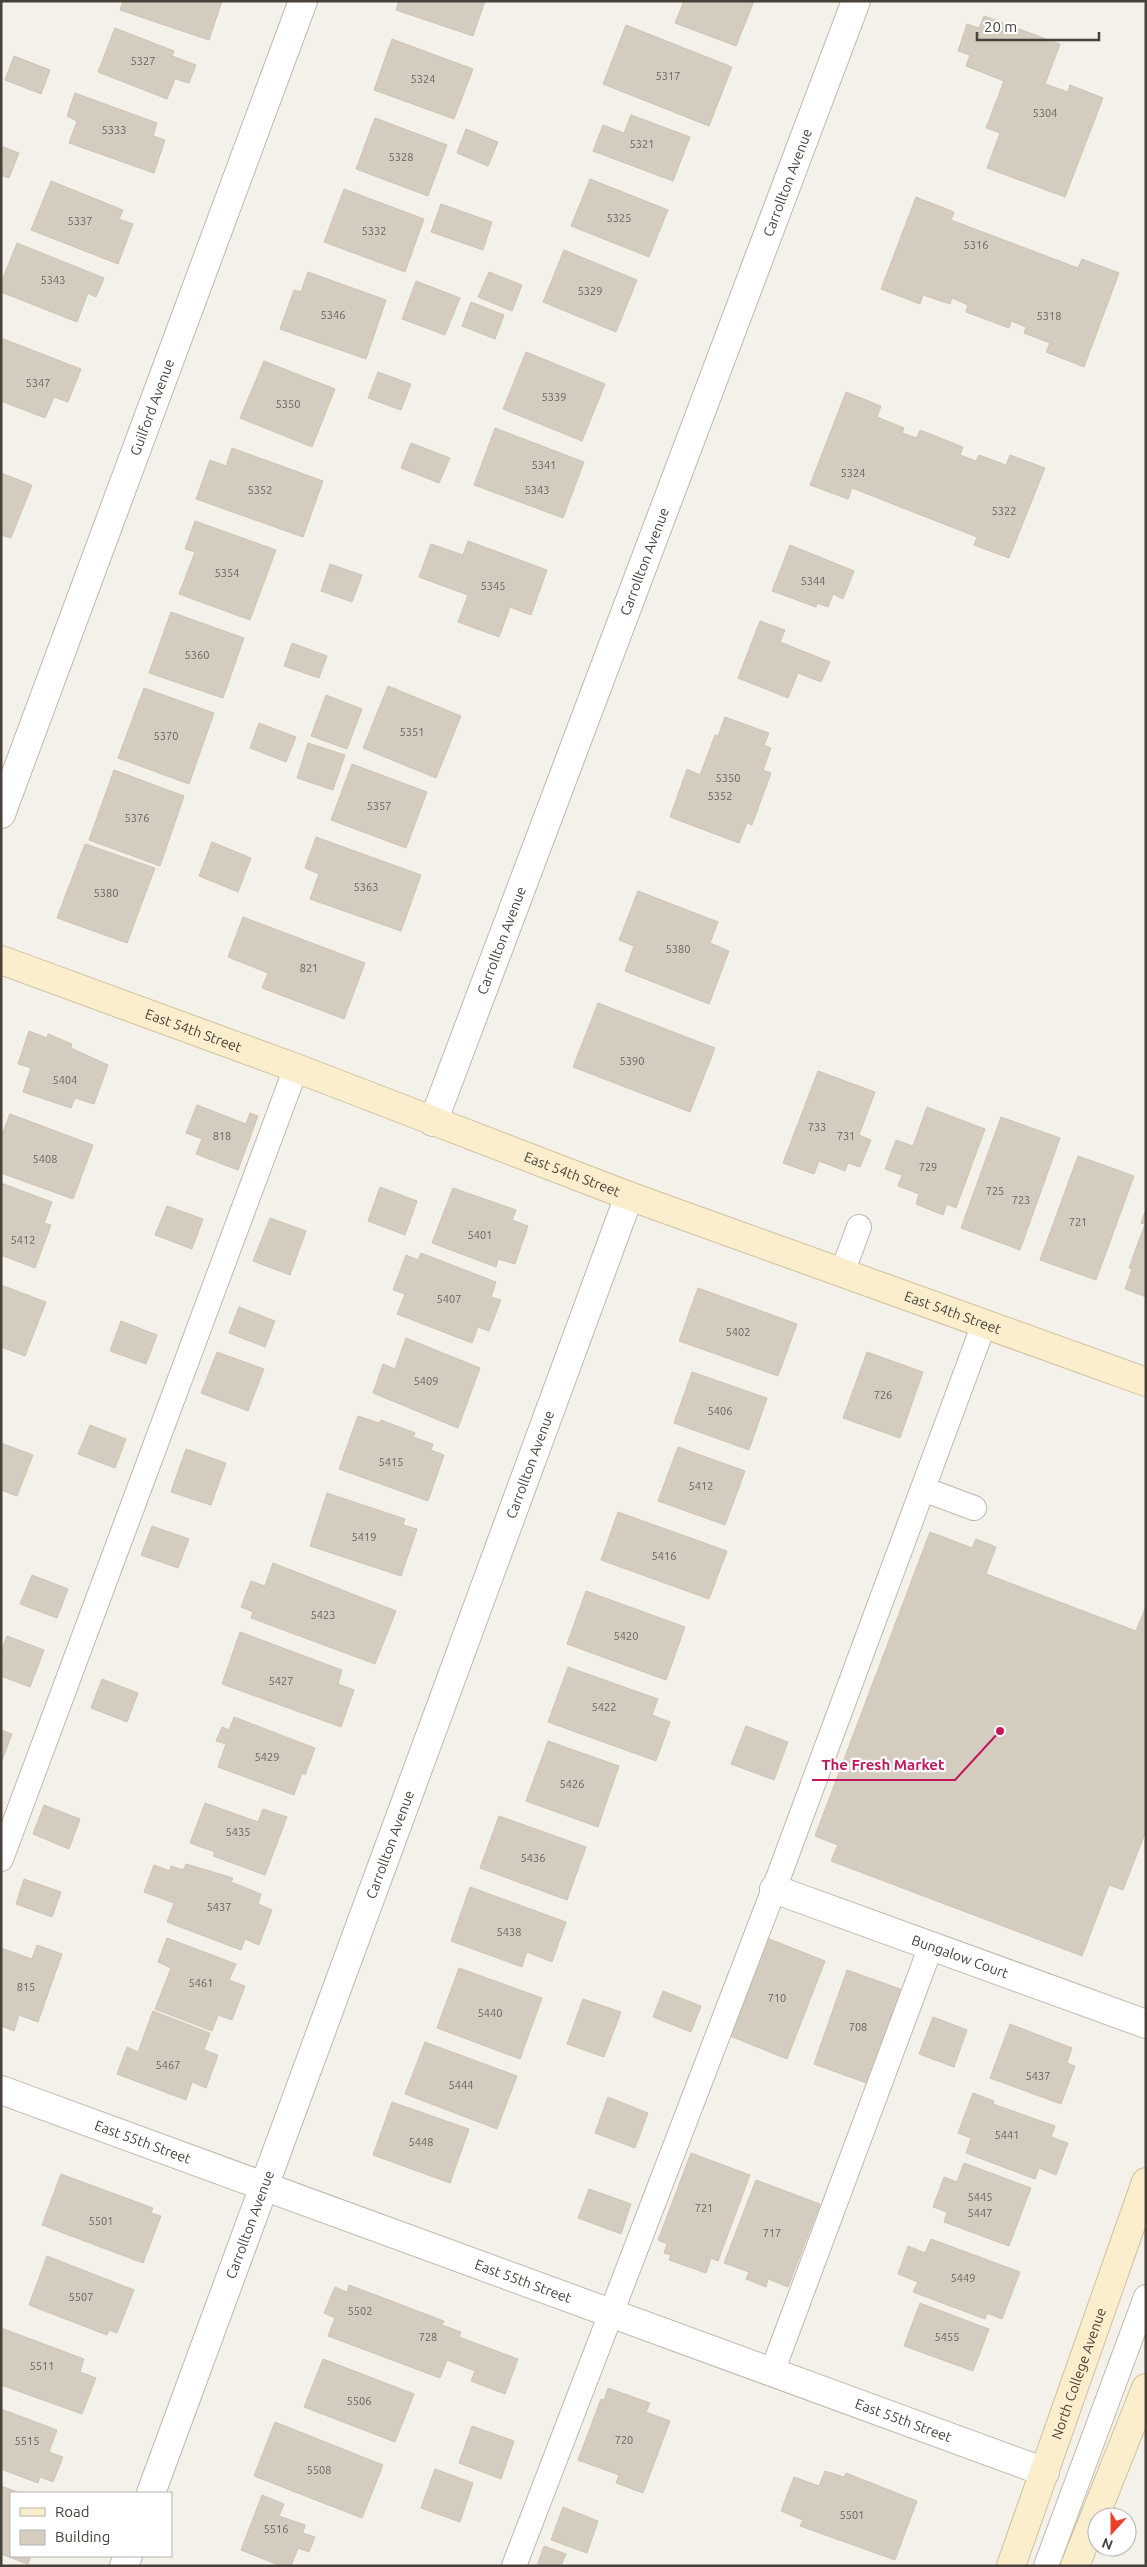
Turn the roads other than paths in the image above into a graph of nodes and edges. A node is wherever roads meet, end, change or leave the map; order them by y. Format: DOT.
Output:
graph roads {
  1 [pos="304,1"];
  2 [pos="856,1"];
  3 [pos="1,814"];
  4 [pos="1,960"];
  5 [pos="296,1068"];
  6 [pos="433,1122"];
  7 [pos="629,1196"];
  8 [pos="859,1227"];
  9 [pos="842,1273"];
  10 [pos="984,1324"];
  11 [pos="1146,1382"];
  12 [pos="923,1489"];
  13 [pos="974,1508"];
  14 [pos="1,1859"];
  15 [pos="774,1889"];
  16 [pos="931,1946"];
  17 [pos="1146,2024"];
  18 [pos="1,2090"];
  19 [pos="1146,2182"];
  20 [pos="264,2186"];
  21 [pos="1146,2297"];
  22 [pos="609,2312"];
  23 [pos="772,2372"];
  24 [pos="1146,2388"];
  25 [pos="1045,2472"];
  26 [pos="151,2492"];
  27 [pos="514,2566"];
  28 [pos="1012,2566"];
  29 [pos="1046,2566"];
  30 [pos="1075,2566"];
  1 -- 3 [label="street, Guilford Avenue"];
  2 -- 6 [label="street, Carrollton Avenue"];
  4 -- 5 [label="street, East 54th Street"];
  5 -- 6 [label="street, East 54th Street"];
  5 -- 14 [label="lane"];
  6 -- 7 [label="street, East 54th Street"];
  7 -- 9 [label="street, East 54th Street"];
  7 -- 20 [label="street, Carrollton Avenue"];
  8 -- 9 [label="lane"];
  9 -- 10 [label="street, East 54th Street"];
  10 -- 11 [label="street, East 54th Street"];
  10 -- 12 [label="lane"];
  12 -- 13 [label="lane"];
  12 -- 15 [label="lane"];
  15 -- 16 [label="street, Bungalow Court"];
  15 -- 22 [label="lane"];
  16 -- 17 [label="street, Bungalow Court"];
  16 -- 23 [label="lane"];
  18 -- 20 [label="street, East 55th Street"];
  19 -- 25 [label="street, North College Avenue"];
  20 -- 22 [label="street, East 55th Street"];
  20 -- 26 [label="street, Carrollton Avenue"];
  21 -- 29 [label="lane"];
  22 -- 23 [label="street, East 55th Street"];
  22 -- 27 [label="lane"];
  23 -- 25 [label="street, East 55th Street"];
  24 -- 30 [label="street"];
  25 -- 28 [label="street, North College Avenue"];
}
